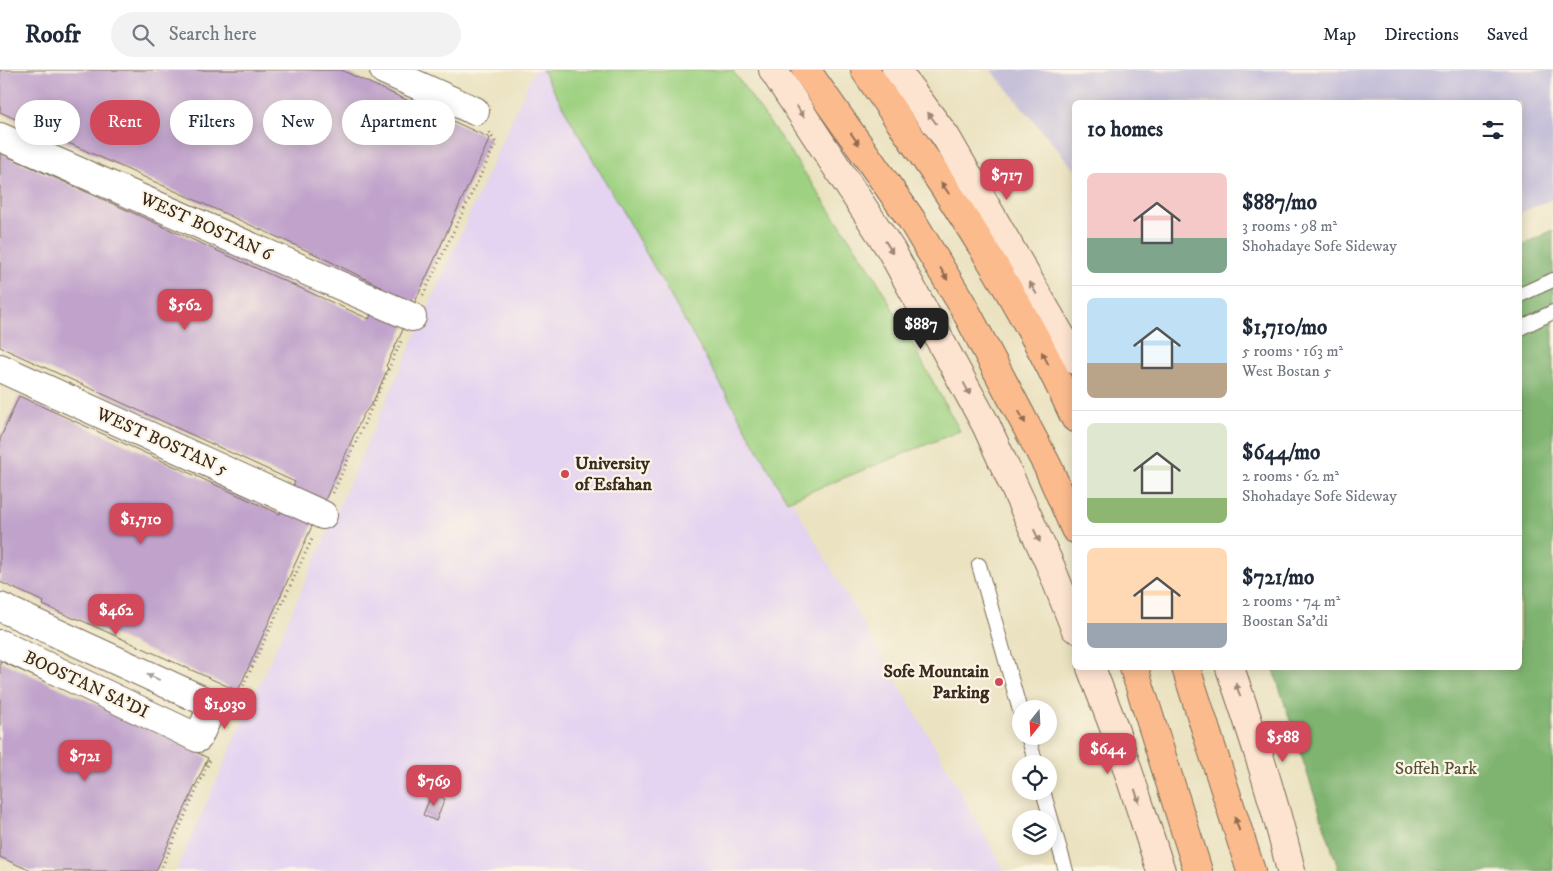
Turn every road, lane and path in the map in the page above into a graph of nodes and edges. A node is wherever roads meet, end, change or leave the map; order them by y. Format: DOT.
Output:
graph roads {
  1 [pos="384,70"];
  2 [pos="773,70"];
  3 [pos="806,70"];
  4 [pos="864,70"];
  5 [pos="896,70"];
  6 [pos="475,111"];
  7 [pos="0,137"];
  8 [pos="1553,280"];
  9 [pos="1522,294"];
  10 [pos="1553,312"];
  11 [pos="412,318"];
  12 [pos="1522,327"];
  13 [pos="1072,355"];
  14 [pos="0,368"];
  15 [pos="1072,412"];
  16 [pos="323,515"];
  17 [pos="1072,522"];
  18 [pos="979,565"];
  19 [pos="0,607"];
  20 [pos="1072,620"];
  21 [pos="0,644"];
  22 [pos="1092,670"];
  23 [pos="1135,670"];
  24 [pos="1187,670"];
  25 [pos="1231,670"];
  26 [pos="1017,700"];
  27 [pos="1046,800"];
  28 [pos="1066,871"];
  29 [pos="1161,871"];
  30 [pos="1198,871"];
  31 [pos="1251,871"];
  32 [pos="1291,871"];
  1 -- 6 [label="street"];
  2 -- 20 [label="main road, one-way"];
  3 -- 17 [label="highway, one-way"];
  15 -- 4 [label="highway, one-way"];
  13 -- 5 [label="main road, one-way"];
  7 -- 11 [label="street, WEST BOSTAN 6"];
  8 -- 9 [label="lane"];
  10 -- 12 [label="lane"];
  14 -- 16 [label="street, WEST BOSTAN 5"];
  18 -- 26 [label="lane"];
  21 -- 19 [label="street, BOOSTAN SA'DI, one-way"];
  22 -- 29 [label="main road, one-way"];
  23 -- 30 [label="highway"];
  31 -- 24 [label="highway, one-way"];
  32 -- 25 [label="main road, one-way"];
  27 -- 28 [label="lane"];
}
